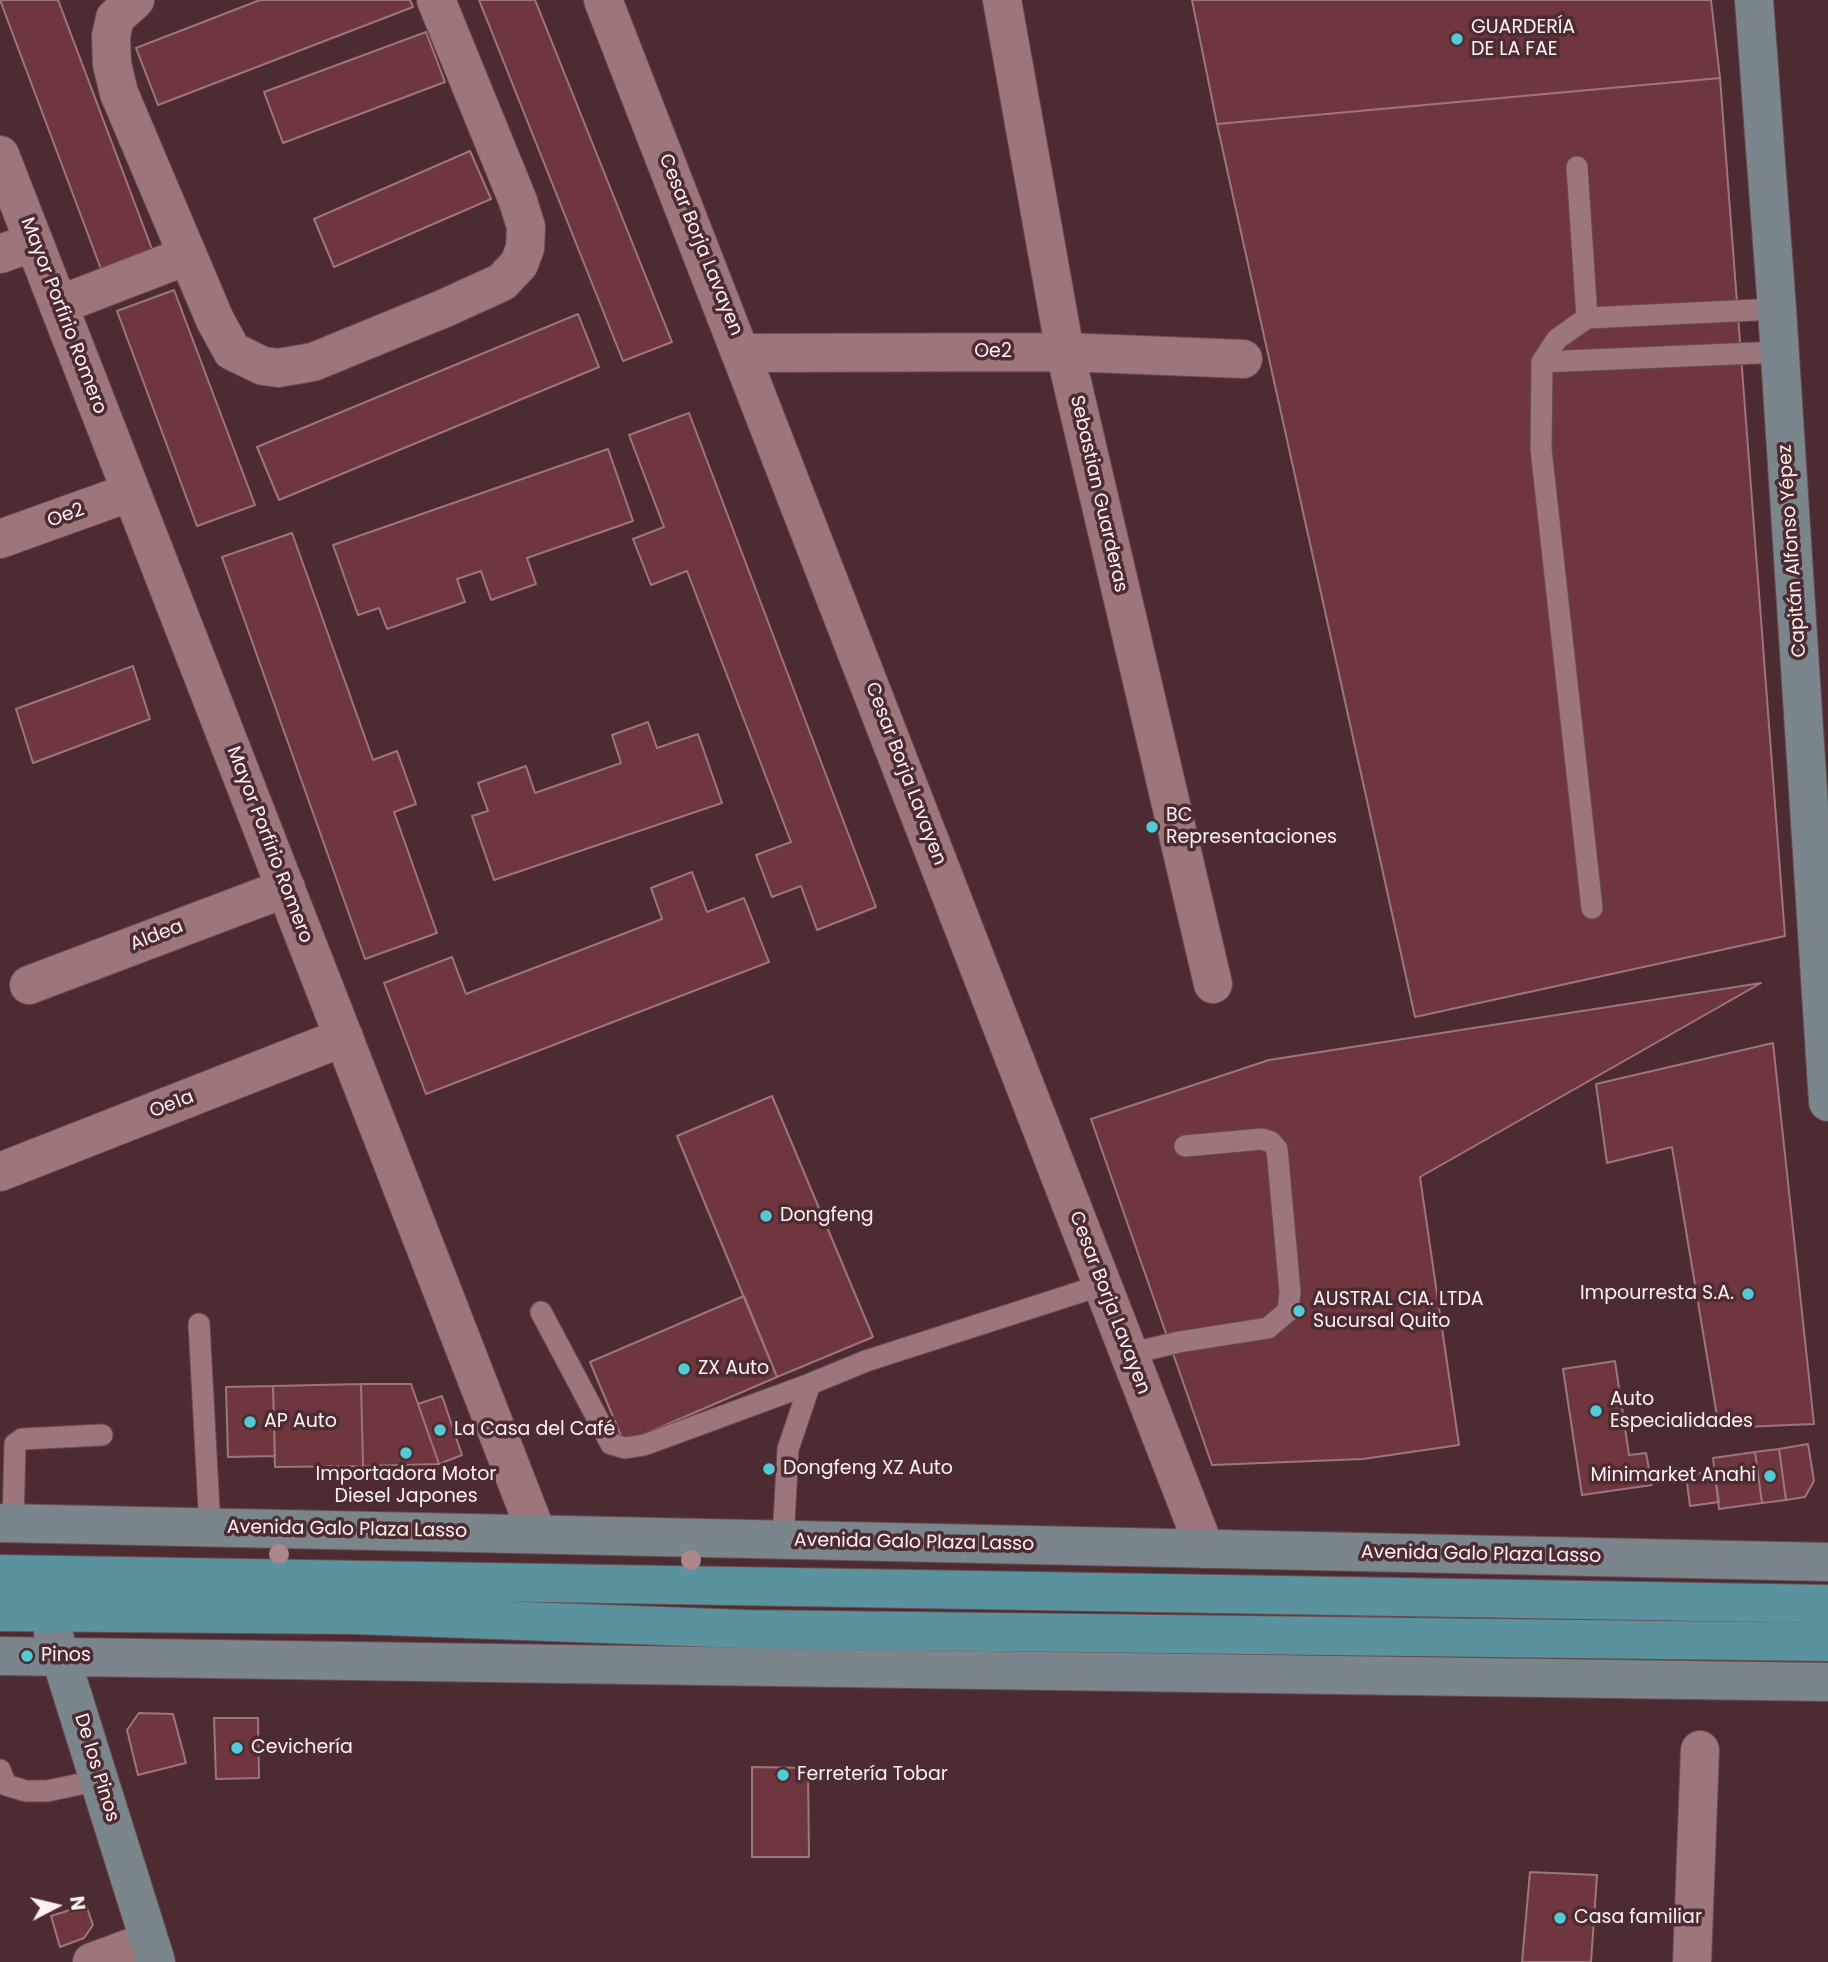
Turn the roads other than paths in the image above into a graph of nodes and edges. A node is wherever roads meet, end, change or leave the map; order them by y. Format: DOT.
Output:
graph roads {
  1 [pos="135,0"];
  2 [pos="436,0"];
  3 [pos="603,0"];
  4 [pos="1002,0"];
  5 [pos="1754,0"];
  6 [pos="0,155"];
  7 [pos="1577,167"];
  8 [pos="17,248"];
  9 [pos="186,256"];
  10 [pos="59,305"];
  11 [pos="1777,309"];
  12 [pos="1587,318"];
  13 [pos="1065,352"];
  14 [pos="1780,352"];
  15 [pos="742,353"];
  16 [pos="1243,359"];
  17 [pos="1542,362"];
  18 [pos="131,492"];
  19 [pos="0,539"];
  20 [pos="286,888"];
  21 [pos="1592,908"];
  22 [pos="1213,984"];
  23 [pos="29,985"];
  24 [pos="344,1037"];
  25 [pos="1828,1102"];
  26 [pos="1185,1146"];
  27 [pos="0,1172"];
  28 [pos="1102,1285"];
  29 [pos="541,1312"];
  30 [pos="199,1324"];
  31 [pos="1129,1354"];
  32 [pos="810,1384"];
  33 [pos="102,1435"];
  34 [pos="7,1523"];
  35 [pos="210,1528"];
  36 [pos="537,1534"];
  37 [pos="783,1540"];
  38 [pos="1205,1549"];
  39 [pos="1828,1562"];
  40 [pos="17,1574"];
  41 [pos="1828,1604"];
  42 [pos="0,1612"];
  43 [pos="46,1612"];
  44 [pos="1828,1642"];
  45 [pos="0,1656"];
  46 [pos="61,1656"];
  47 [pos="1828,1682"];
  48 [pos="1700,1750"];
  49 [pos="0,1770"];
  50 [pos="100,1780"];
  51 [pos="153,1952"];
  52 [pos="92,1962"];
  53 [pos="1692,1962"];
  1 -- 9 [label="street"];
  2 -- 9 [label="street"];
  3 -- 15 [label="street, Cesar Borja Lavayen"];
  4 -- 13 [label="street, Sebastian Guarderas"];
  5 -- 11 [label="main road, Capitán Alfonso Yépez"];
  6 -- 8 [label="street, Mayor Porfirio Romero"];
  7 -- 12 [label="lane"];
  8 -- 10 [label="street, Mayor Porfirio Romero"];
  9 -- 10 [label="street"];
  10 -- 18 [label="street, Mayor Porfirio Romero"];
  11 -- 12 [label="lane"];
  11 -- 14 [label="main road, Capitán Alfonso Yépez"];
  12 -- 17 [label="lane"];
  13 -- 15 [label="street, Oe2"];
  13 -- 16 [label="street, Oe2"];
  13 -- 22 [label="street, Sebastian Guarderas"];
  14 -- 17 [label="lane"];
  14 -- 25 [label="main road, Capitán Alfonso Yépez"];
  15 -- 28 [label="street, Cesar Borja Lavayen"];
  17 -- 21 [label="lane"];
  18 -- 19 [label="street, Oe2"];
  18 -- 20 [label="street, Mayor Porfirio Romero"];
  20 -- 23 [label="street, Aldea"];
  20 -- 24 [label="street, Mayor Porfirio Romero"];
  24 -- 27 [label="street, Oe1a"];
  24 -- 36 [label="street, Mayor Porfirio Romero"];
  26 -- 31 [label="lane"];
  28 -- 31 [label="street, Cesar Borja Lavayen"];
  28 -- 32 [label="lane"];
  29 -- 32 [label="lane"];
  30 -- 35 [label="lane"];
  31 -- 38 [label="street, Cesar Borja Lavayen"];
  32 -- 37 [label="lane"];
  33 -- 34 [label="lane"];
  34 -- 35 [label="main road, Avenida Galo Plaza Lasso"];
  35 -- 36 [label="main road, Avenida Galo Plaza Lasso"];
  36 -- 37 [label="main road, Avenida Galo Plaza Lasso"];
  37 -- 38 [label="main road, Avenida Galo Plaza Lasso"];
  38 -- 39 [label="main road, Avenida Galo Plaza Lasso"];
  40 -- 41 [label="main road"];
  40 -- 43 [label="main road, De los Pinos"];
  42 -- 43 [label="main road"];
  43 -- 44 [label="main road"];
  43 -- 46 [label="main road, De los Pinos"];
  45 -- 46 [label="main road"];
  46 -- 47 [label="main road"];
  46 -- 50 [label="main road, De los Pinos"];
  48 -- 53 [label="street"];
  49 -- 50 [label="lane"];
  50 -- 51 [label="main road, De los Pinos"];
  51 -- 52 [label="street"];
}
